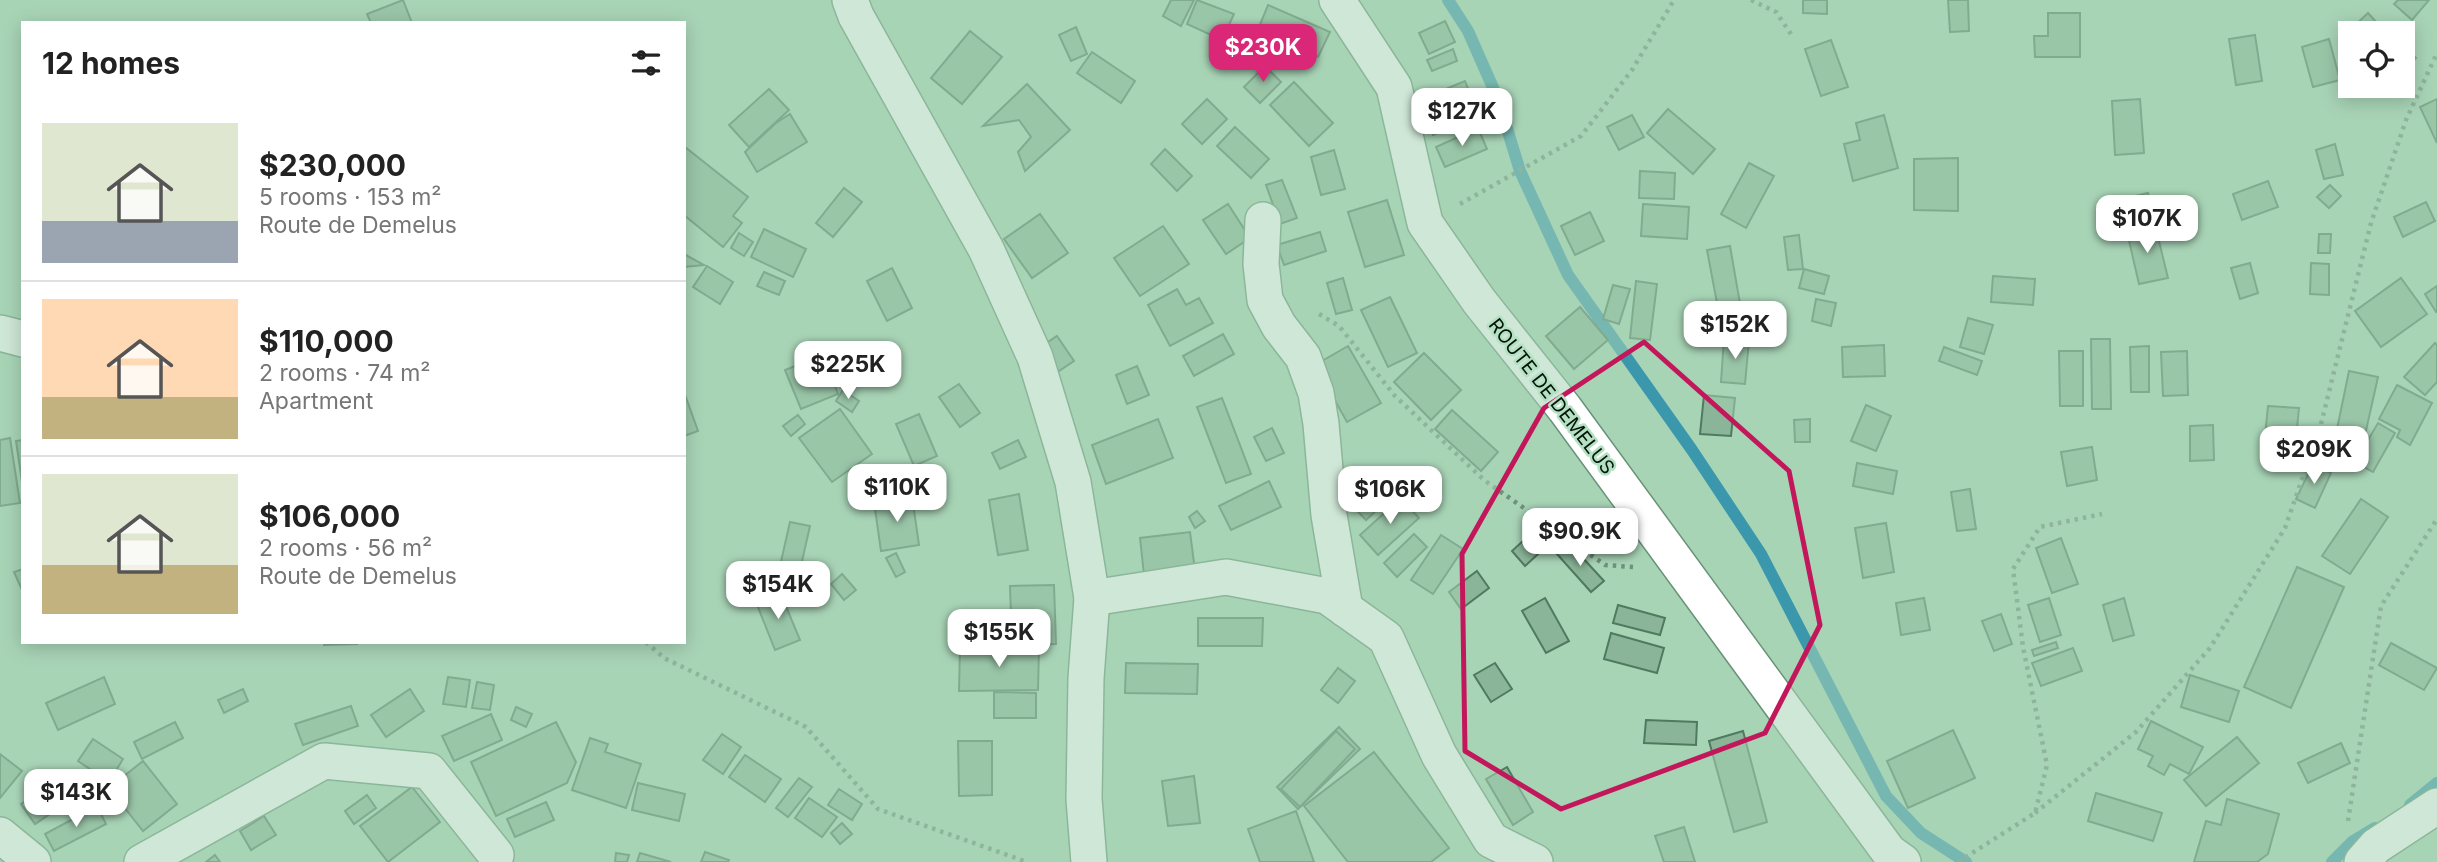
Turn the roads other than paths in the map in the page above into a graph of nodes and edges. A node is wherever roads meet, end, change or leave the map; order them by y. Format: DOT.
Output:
graph roads {
  1 [pos="850,0"];
  2 [pos="1337,0"];
  3 [pos="1262,220"];
  4 [pos="0,333"];
  5 [pos="21,338"];
  6 [pos="1092,598"];
  7 [pos="1345,609"];
  8 [pos="2437,806"];
  9 [pos="0,835"];
  10 [pos="495,860"];
  11 [pos="33,862"];
  12 [pos="142,862"];
  13 [pos="1090,862"];
  14 [pos="1535,862"];
  15 [pos="1903,862"];
  16 [pos="2362,862"];
  1 -- 6 [label="street"];
  2 -- 15 [label="street, ROUTE DE DEMELUS"];
  3 -- 7 [label="street"];
  4 -- 5 [label="street"];
  6 -- 7 [label="street"];
  6 -- 13 [label="street"];
  7 -- 14 [label="street"];
  8 -- 16 [label="street"];
  9 -- 11 [label="street"];
  10 -- 12 [label="street"];
}
